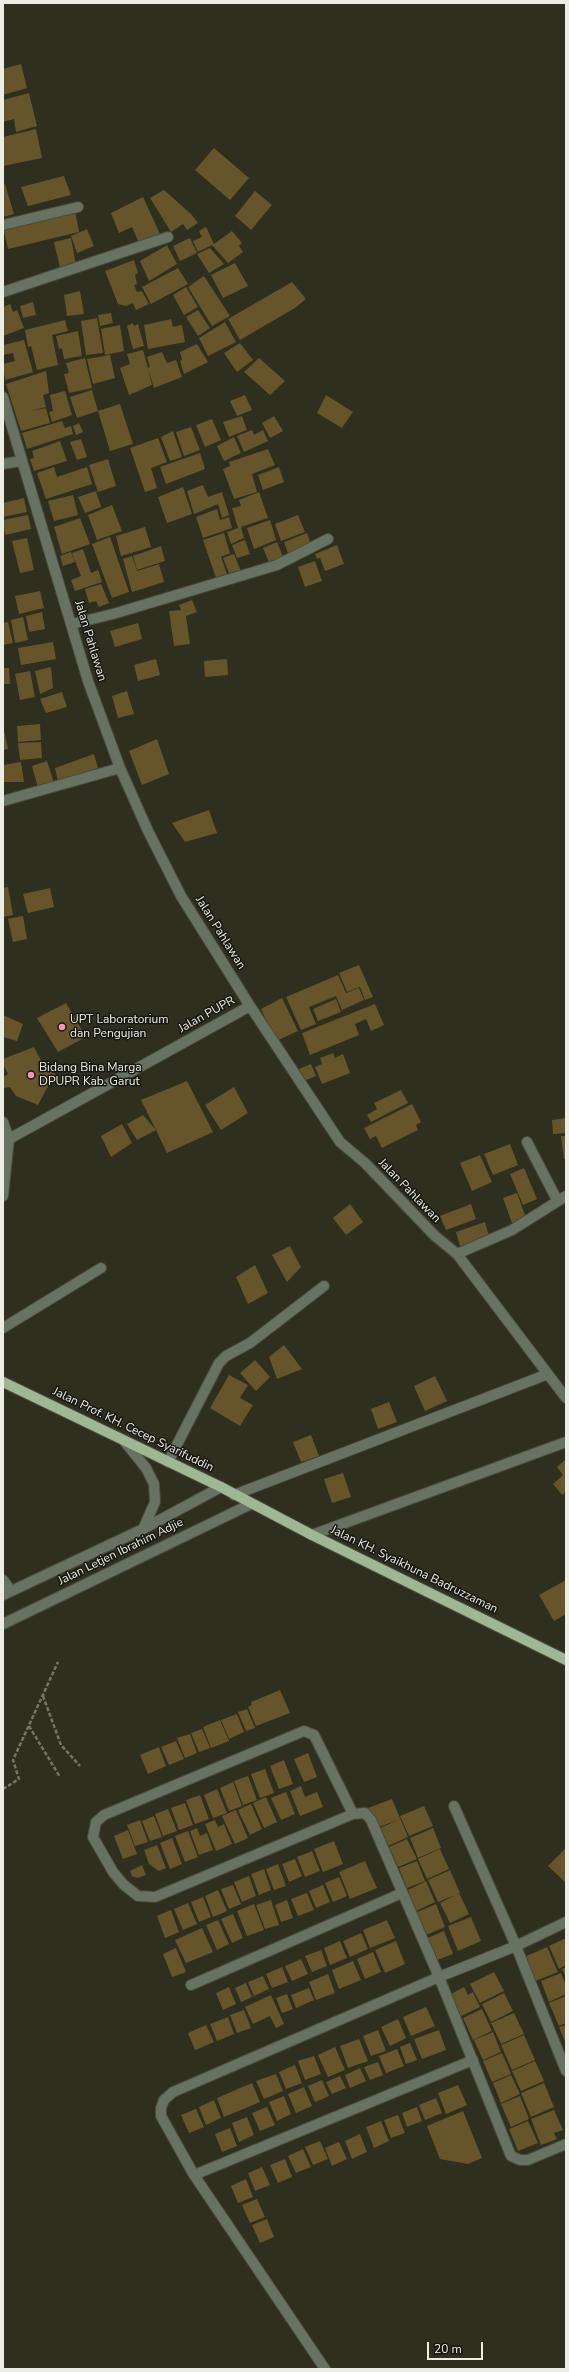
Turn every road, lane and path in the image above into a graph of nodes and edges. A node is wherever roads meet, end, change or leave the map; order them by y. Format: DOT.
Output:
graph roads {
  1 [pos="78,207"];
  2 [pos="3,226"];
  3 [pos="168,237"];
  4 [pos="3,292"];
  5 [pos="3,397"];
  6 [pos="21,461"];
  7 [pos="3,464"];
  8 [pos="328,539"];
  9 [pos="72,624"];
  10 [pos="120,768"];
  11 [pos="3,801"];
  12 [pos="250,1006"];
  13 [pos="3,1122"];
  14 [pos="9,1139"];
  15 [pos="527,1142"];
  16 [pos="3,1196"];
  17 [pos="562,1198"];
  18 [pos="457,1254"];
  19 [pos="101,1268"];
  20 [pos="324,1286"];
  21 [pos="3,1328"];
  22 [pos="548,1374"];
  23 [pos="3,1382"];
  24 [pos="566,1398"];
  25 [pos="125,1442"];
  26 [pos="566,1442"];
  27 [pos="168,1462"];
  28 [pos="221,1487"];
  29 [pos="234,1494"];
  30 [pos="251,1504"];
  31 [pos="143,1529"];
  32 [pos="312,1535"];
  33 [pos="3,1580"];
  34 [pos="7,1593"];
  35 [pos="3,1624"];
  36 [pos="566,1660"];
  37 [pos="58,1662"];
  38 [pos="43,1696"];
  39 [pos="29,1726"];
  40 [pos="80,1766"];
  41 [pos="60,1776"];
  42 [pos="3,1789"];
  43 [pos="454,1806"];
  44 [pos="353,1814"];
  45 [pos="402,1893"];
  46 [pos="566,1922"];
  47 [pos="516,1946"];
  48 [pos="439,1977"];
  49 [pos="191,1984"];
  50 [pos="473,2060"];
  51 [pos="566,2071"];
  52 [pos="566,2144"];
  53 [pos="194,2175"];
  54 [pos="325,2369"];
  1 -- 2 [label="street"];
  3 -- 4 [label="street"];
  5 -- 6 [label="street, Jalan Pahlawan"];
  6 -- 7 [label="street"];
  6 -- 9 [label="street, Jalan Pahlawan"];
  8 -- 9 [label="street"];
  9 -- 10 [label="street, Jalan Pahlawan"];
  10 -- 11 [label="street"];
  10 -- 12 [label="street, Jalan Pahlawan"];
  12 -- 14 [label="street, Jalan PUPR"];
  12 -- 18 [label="street, Jalan Pahlawan"];
  13 -- 14 [label="street"];
  14 -- 16 [label="street"];
  15 -- 17 [label="street"];
  17 -- 18 [label="street"];
  18 -- 22 [label="street, Jalan Pahlawan"];
  19 -- 21 [label="street"];
  20 -- 27 [label="street"];
  22 -- 24 [label="street, Jalan Pahlawan"];
  22 -- 29 [label="street"];
  23 -- 25 [label="main road, Jalan Prof. KH. Cecep Syarifuddin"];
  25 -- 27 [label="main road, Jalan Prof. KH. Cecep Syarifuddin"];
  25 -- 31 [label="street"];
  26 -- 32 [label="street"];
  27 -- 28 [label="main road, Jalan Prof. KH. Cecep Syarifuddin"];
  28 -- 29 [label="main road, Jalan Prof. KH. Cecep Syarifuddin"];
  28 -- 31 [label="street, Jalan Letjen Ibrahim Adjie"];
  29 -- 30 [label="main road, Jalan Prof. KH. Cecep Syarifuddin"];
  30 -- 32 [label="main road, Jalan KH. Syaikhuna Badruzzaman"];
  30 -- 35 [label="street, Jalan Letjen Ibrahim Adjie"];
  31 -- 34 [label="street, Jalan Letjen Ibrahim Adjie"];
  32 -- 36 [label="main road, Jalan KH. Syaikhuna Badruzzaman"];
  33 -- 34 [label="street"];
  37 -- 38 [label="path"];
  38 -- 39 [label="path"];
  38 -- 40 [label="path"];
  39 -- 41 [label="path"];
  39 -- 42 [label="path"];
  43 -- 47 [label="street"];
  44 -- 44 [label="street"];
  44 -- 45 [label="street"];
  45 -- 48 [label="street"];
  45 -- 49 [label="street"];
  46 -- 47 [label="street"];
  47 -- 48 [label="street"];
  47 -- 51 [label="street"];
  48 -- 50 [label="street"];
  48 -- 53 [label="street"];
  50 -- 52 [label="street"];
  50 -- 53 [label="street"];
  53 -- 54 [label="street"];
}
